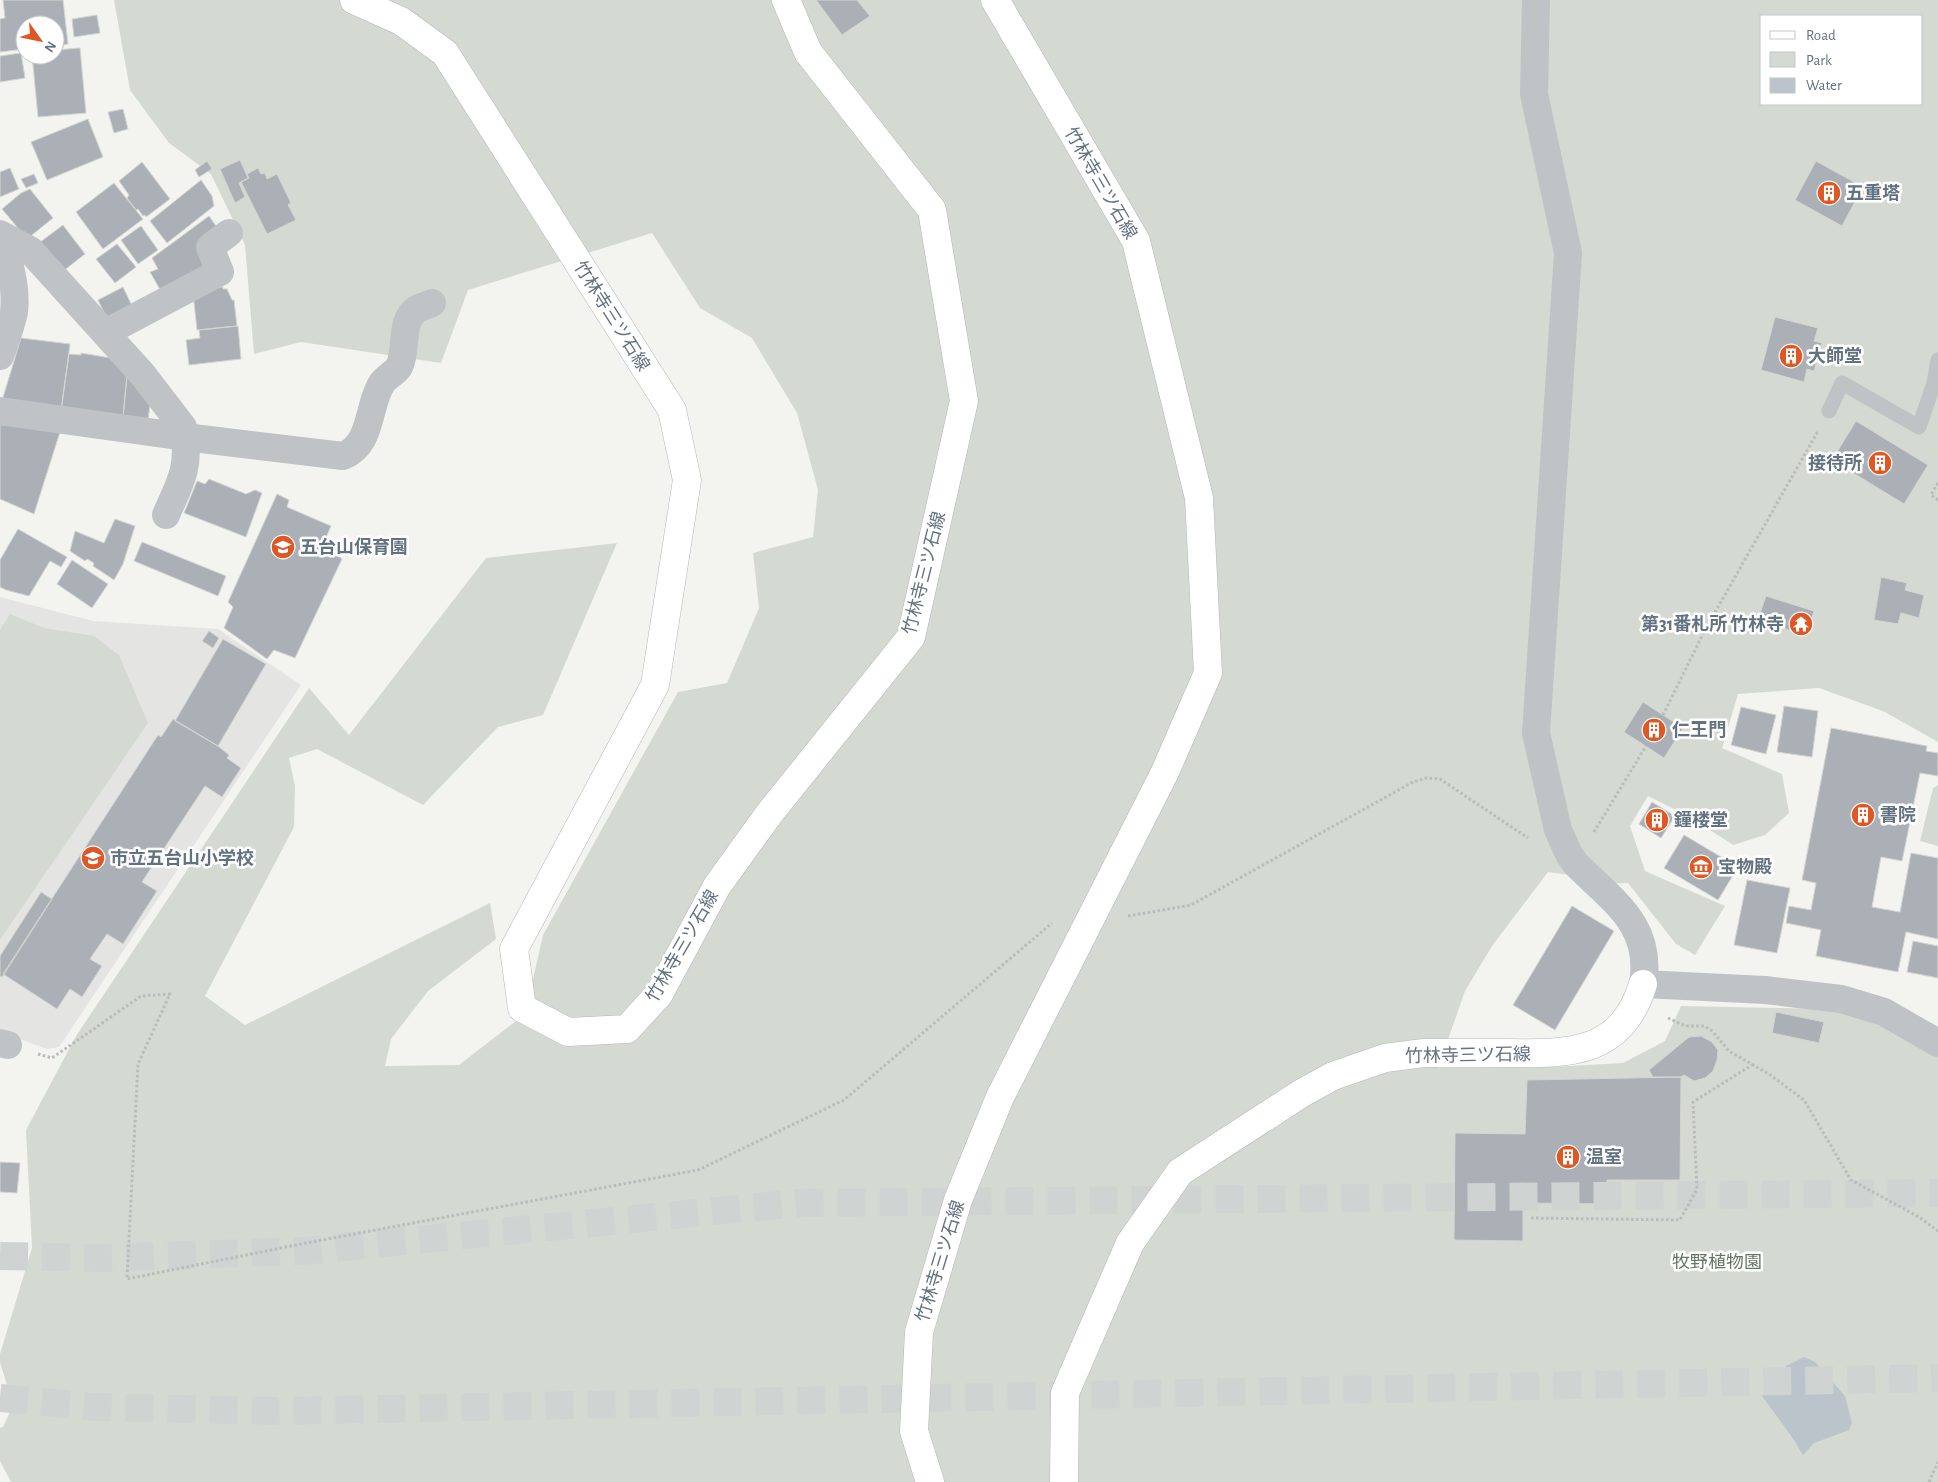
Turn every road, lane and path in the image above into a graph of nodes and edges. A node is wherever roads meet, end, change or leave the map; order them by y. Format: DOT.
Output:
graph roads {
  1 [pos="354,0"];
  2 [pos="786,0"];
  3 [pos="995,0"];
  4 [pos="1536,0"];
  5 [pos="229,233"];
  6 [pos="0,235"];
  7 [pos="432,303"];
  8 [pos="105,333"];
  9 [pos="0,356"];
  10 [pos="1938,360"];
  11 [pos="0,411"];
  12 [pos="1829,411"];
  13 [pos="185,437"];
  14 [pos="1938,483"];
  15 [pos="1938,500"];
  16 [pos="166,515"];
  17 [pos="1663,715"];
  18 [pos="1646,746"];
  19 [pos="1533,842"];
  20 [pos="1575,863"];
  21 [pos="1088,922"];
  22 [pos="1640,993"];
  23 [pos="1938,1042"];
  24 [pos="4,1044"];
  25 [pos="1752,1065"];
  26 [pos="1531,1218"];
  27 [pos="1938,1231"];
  28 [pos="1938,1462"];
  29 [pos="930,1482"];
  30 [pos="1064,1482"];
  31 [pos="1929,1482"];
  1 -- 2 [label="main road, 竹林寺三ツ石線"];
  3 -- 21 [label="main road, 竹林寺三ツ石線"];
  4 -- 20 [label="street"];
  5 -- 8 [label="street"];
  6 -- 8 [label="street"];
  6 -- 9 [label="street"];
  7 -- 13 [label="street"];
  8 -- 13 [label="street"];
  10 -- 12 [label="lane"];
  11 -- 13 [label="street"];
  12 -- 17 [label="path"];
  13 -- 16 [label="street"];
  14 -- 15 [label="path"];
  18 -- 20 [label="path"];
  19 -- 21 [label="path"];
  20 -- 22 [label="street"];
  21 -- 24 [label="path"];
  21 -- 29 [label="main road, 竹林寺三ツ石線"];
  22 -- 23 [label="street"];
  22 -- 25 [label="path"];
  22 -- 30 [label="main road, 竹林寺三ツ石線"];
  25 -- 26 [label="path"];
  25 -- 27 [label="path"];
  28 -- 31 [label="path"];
}
